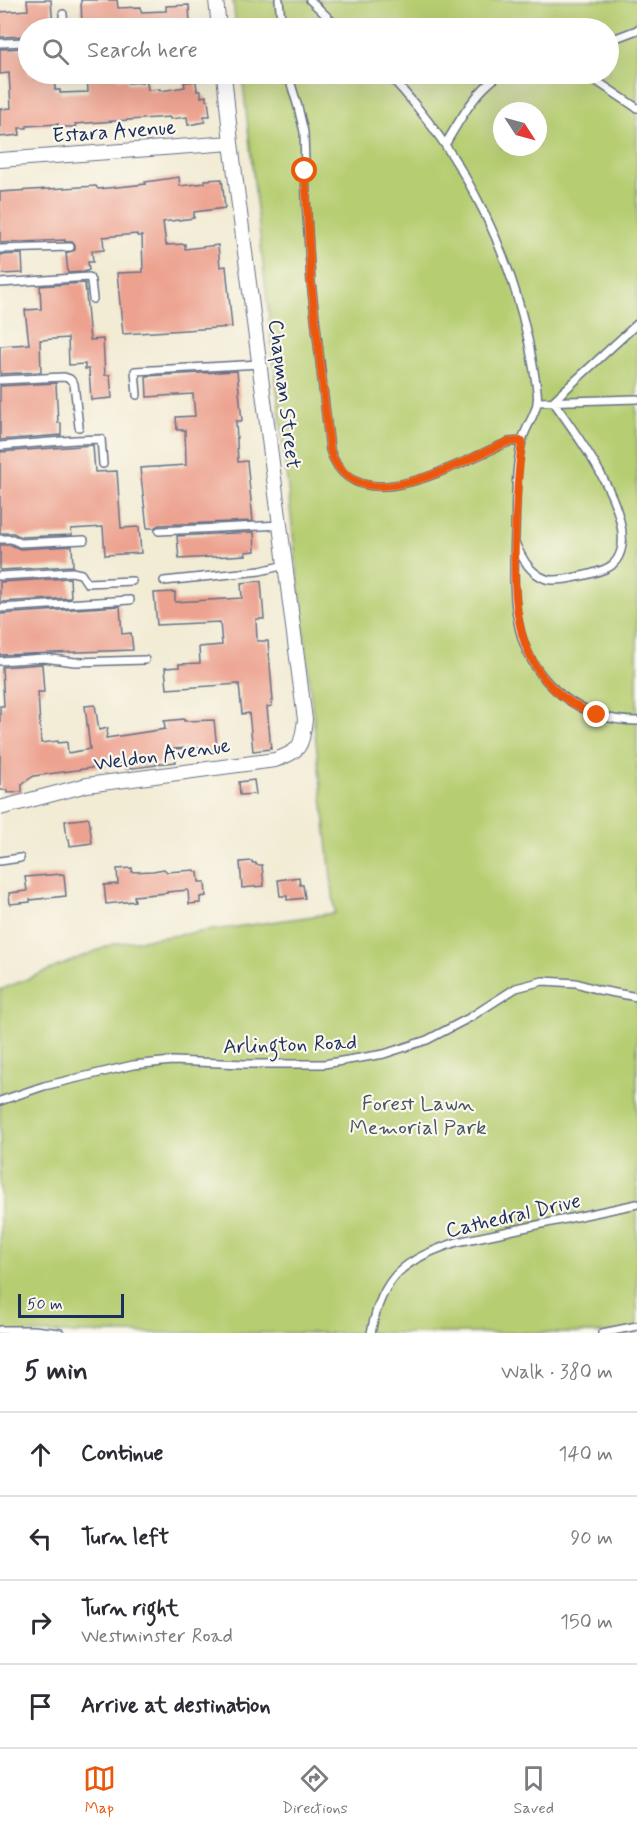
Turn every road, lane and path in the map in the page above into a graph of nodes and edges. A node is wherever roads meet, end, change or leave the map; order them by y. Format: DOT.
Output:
graph roads {
  1 [pos="216,0"];
  2 [pos="279,0"];
  3 [pos="310,0"];
  4 [pos="63,14"];
  5 [pos="63,18"];
  6 [pos="218,18"];
  7 [pos="281,18"];
  8 [pos="329,18"];
  9 [pos="637,30"];
  10 [pos="619,36"];
  11 [pos="18,42"];
  12 [pos="0,43"];
  13 [pos="225,84"];
  14 [pos="291,84"];
  15 [pos="395,84"];
  16 [pos="489,84"];
  17 [pos="601,84"];
  18 [pos="637,108"];
  19 [pos="231,143"];
  20 [pos="445,145"];
  21 [pos="0,160"];
  22 [pos="70,247"];
  23 [pos="0,249"];
  24 [pos="0,283"];
  25 [pos="93,299"];
  26 [pos="637,324"];
  27 [pos="260,364"];
  28 [pos="0,380"];
  29 [pos="137,395"];
  30 [pos="637,399"];
  31 [pos="553,401"];
  32 [pos="537,402"];
  33 [pos="79,427"];
  34 [pos="522,441"];
  35 [pos="0,446"];
  36 [pos="103,464"];
  37 [pos="280,525"];
  38 [pos="159,531"];
  39 [pos="0,539"];
  40 [pos="84,540"];
  41 [pos="515,543"];
  42 [pos="285,565"];
  43 [pos="0,576"];
  44 [pos="132,581"];
  45 [pos="164,581"];
  46 [pos="130,600"];
  47 [pos="0,608"];
  48 [pos="145,660"];
  49 [pos="0,661"];
  50 [pos="305,720"];
  51 [pos="637,721"];
  52 [pos="0,808"];
  53 [pos="20,858"];
  54 [pos="0,861"];
  55 [pos="637,997"];
  56 [pos="0,1101"];
  57 [pos="637,1204"];
  58 [pos="637,1326"];
  59 [pos="0,1330"];
  60 [pos="60,1333"];
  61 [pos="372,1333"];
  62 [pos="602,1333"];
  1 -- 6 [label="street"];
  2 -- 7 [label="lane"];
  3 -- 8 [label="lane"];
  4 -- 5 [label="lane"];
  9 -- 10 [label="lane"];
  11 -- 12 [label="lane"];
  13 -- 19 [label="street, Chapman Street"];
  14 -- 34 [label="lane"];
  15 -- 20 [label="lane"];
  16 -- 20 [label="lane"];
  17 -- 18 [label="lane"];
  19 -- 21 [label="street, Estara Avenue"];
  19 -- 27 [label="street, Chapman Street"];
  20 -- 32 [label="lane"];
  22 -- 23 [label="lane"];
  24 -- 25 [label="lane"];
  26 -- 31 [label="lane"];
  27 -- 29 [label="lane"];
  27 -- 37 [label="street, Chapman Street"];
  28 -- 33 [label="lane"];
  30 -- 31 [label="lane"];
  31 -- 32 [label="lane"];
  31 -- 41 [label="lane"];
  32 -- 34 [label="lane"];
  34 -- 41 [label="lane"];
  35 -- 36 [label="lane"];
  37 -- 38 [label="lane"];
  37 -- 42 [label="street, Chapman Street"];
  39 -- 40 [label="lane"];
  41 -- 51 [label="lane"];
  42 -- 45 [label="lane"];
  42 -- 50 [label="street, Chapman Street"];
  43 -- 44 [label="lane"];
  46 -- 47 [label="lane"];
  48 -- 49 [label="lane"];
  50 -- 52 [label="street, Weldon Avenue"];
  53 -- 54 [label="lane"];
  55 -- 56 [label="lane, Arlington Road"];
  57 -- 61 [label="lane, Cathedral Drive"];
  58 -- 62 [label="lane"];
  59 -- 60 [label="lane"];
}
